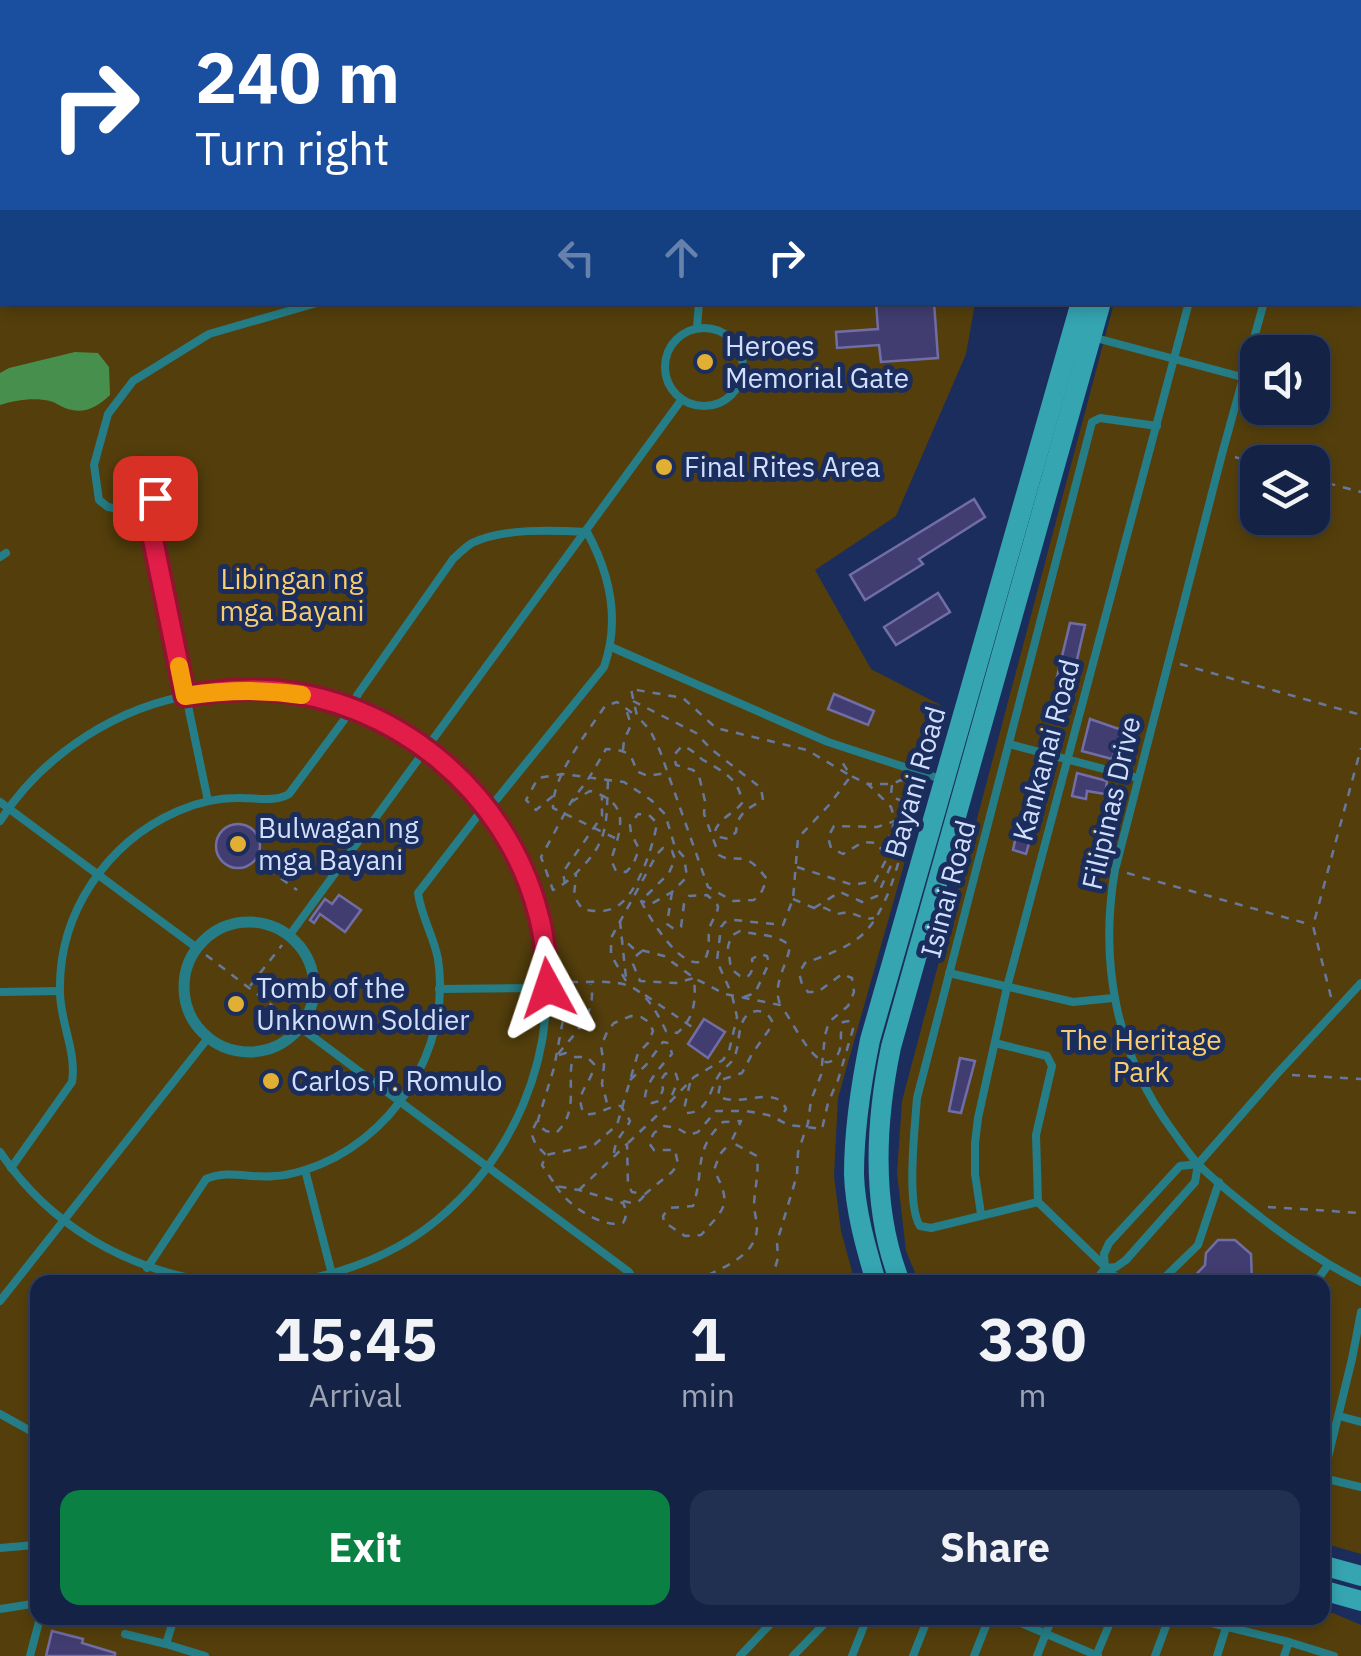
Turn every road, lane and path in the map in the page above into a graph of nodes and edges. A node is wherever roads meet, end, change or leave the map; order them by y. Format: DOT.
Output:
graph roads {
  1 [pos="310,305"];
  2 [pos="698,305"];
  3 [pos="1082,305"];
  4 [pos="1100,305"];
  5 [pos="1188,305"];
  6 [pos="1263,305"];
  7 [pos="697,328"];
  8 [pos="1254,335"];
  9 [pos="1091,337"];
  10 [pos="1173,358"];
  11 [pos="1240,375"];
  12 [pos="1240,384"];
  13 [pos="682,399"];
  14 [pos="1156,426"];
  15 [pos="1222,454"];
  16 [pos="1240,459"];
  17 [pos="1330,484"];
  18 [pos="1361,492"];
  19 [pos="132,511"];
  20 [pos="149,520"];
  21 [pos="586,532"];
  22 [pos="612,647"];
  23 [pos="1169,661"];
  24 [pos="185,696"];
  25 [pos="633,701"];
  26 [pos="352,708"];
  27 [pos="627,711"];
  28 [pos="1361,715"];
  29 [pos="637,716"];
  30 [pos="828,742"];
  31 [pos="1009,744"];
  32 [pos="427,748"];
  33 [pos="1361,748"];
  34 [pos="623,750"];
  35 [pos="1066,759"];
  36 [pos="562,774"];
  37 [pos="666,774"];
  38 [pos="851,776"];
  39 [pos="589,778"];
  40 [pos="1138,778"];
  41 [pos="944,780"];
  42 [pos="608,781"];
  43 [pos="868,784"];
  44 [pos="892,784"];
  45 [pos="602,794"];
  46 [pos="552,796"];
  47 [pos="910,796"];
  48 [pos="607,798"];
  49 [pos="208,801"];
  50 [pos="571,802"];
  51 [pos="4,805"];
  52 [pos="487,808"];
  53 [pos="564,814"];
  54 [pos="0,821"];
  55 [pos="896,821"];
  56 [pos="594,829"];
  57 [pos="604,834"];
  58 [pos="618,839"];
  59 [pos="256,860"];
  60 [pos="797,867"];
  61 [pos="1116,870"];
  62 [pos="98,873"];
  63 [pos="576,874"];
  64 [pos="564,884"];
  65 [pos="298,890"];
  66 [pos="672,892"];
  67 [pos="794,899"];
  68 [pos="641,902"];
  69 [pos="814,908"];
  70 [pos="876,918"];
  71 [pos="620,920"];
  72 [pos="1313,926"];
  73 [pos="289,936"];
  74 [pos="622,937"];
  75 [pos="197,948"];
  76 [pos="644,950"];
  77 [pos="949,974"];
  78 [pos="694,978"];
  79 [pos="590,982"];
  80 [pos="627,983"];
  81 [pos="1361,983"];
  82 [pos="1007,987"];
  83 [pos="249,988"];
  84 [pos="548,988"];
  85 [pos="440,989"];
  86 [pos="60,991"];
  87 [pos="640,991"];
  88 [pos="0,992"];
  89 [pos="732,995"];
  90 [pos="744,997"];
  91 [pos="1114,998"];
  92 [pos="780,1005"];
  93 [pos="1336,1010"];
  94 [pos="686,1024"];
  95 [pos="302,1028"];
  96 [pos="698,1031"];
  97 [pos="208,1038"];
  98 [pos="995,1043"];
  99 [pos="557,1055"];
  100 [pos="573,1057"];
  101 [pos="824,1062"];
  102 [pos="1276,1074"];
  103 [pos="1361,1079"];
  104 [pos="630,1080"];
  105 [pos="690,1081"];
  106 [pos="712,1096"];
  107 [pos="401,1102"];
  108 [pos="621,1106"];
  109 [pos="666,1106"];
  110 [pos="604,1110"];
  111 [pos="716,1111"];
  112 [pos="538,1120"];
  113 [pos="779,1120"];
  114 [pos="804,1128"];
  115 [pos="731,1142"];
  116 [pos="627,1144"];
  117 [pos="0,1152"];
  118 [pos="546,1155"];
  119 [pos="614,1156"];
  120 [pos="1198,1164"];
  121 [pos="489,1167"];
  122 [pos="11,1168"];
  123 [pos="305,1170"];
  124 [pos="1219,1182"];
  125 [pos="556,1186"];
  126 [pos="579,1190"];
  127 [pos="645,1194"];
  128 [pos="617,1200"];
  129 [pos="1038,1202"];
  130 [pos="1246,1205"];
  131 [pos="1361,1213"];
  132 [pos="981,1214"];
  133 [pos="63,1221"];
  134 [pos="1328,1265"];
  135 [pos="148,1268"];
  136 [pos="1106,1268"];
  137 [pos="173,1275"];
  138 [pos="332,1275"];
  139 [pos="340,1275"];
  140 [pos="630,1275"];
  141 [pos="707,1275"];
  142 [pos="774,1275"];
  143 [pos="874,1275"];
  144 [pos="897,1275"];
  145 [pos="1100,1275"];
  146 [pos="1114,1275"];
  147 [pos="1167,1275"];
  148 [pos="1321,1275"];
  149 [pos="1361,1282"];
  150 [pos="0,1301"];
  151 [pos="1361,1312"];
  152 [pos="1357,1360"];
  153 [pos="0,1414"];
  154 [pos="1339,1416"];
  155 [pos="1361,1422"];
  156 [pos="30,1431"];
  157 [pos="1330,1451"];
  158 [pos="1330,1479"];
  159 [pos="1361,1486"];
  160 [pos="30,1545"];
  161 [pos="0,1548"];
  162 [pos="1330,1567"];
  163 [pos="1361,1576"];
  164 [pos="1330,1592"];
  165 [pos="1361,1601"];
  166 [pos="30,1604"];
  167 [pos="0,1610"];
  168 [pos="38,1625"];
  169 [pos="172,1625"];
  170 [pos="766,1625"];
  171 [pos="823,1625"];
  172 [pos="864,1625"];
  173 [pos="925,1625"];
  174 [pos="986,1625"];
  175 [pos="1026,1625"];
  176 [pos="1049,1625"];
  177 [pos="1109,1625"];
  178 [pos="1167,1625"];
  179 [pos="1226,1625"];
  180 [pos="1236,1625"];
  181 [pos="1046,1633"];
  182 [pos="125,1634"];
  183 [pos="1290,1642"];
  184 [pos="166,1644"];
  185 [pos="30,1656"];
  186 [pos="205,1656"];
  187 [pos="740,1656"];
  188 [pos="793,1656"];
  189 [pos="852,1656"];
  190 [pos="913,1656"];
  191 [pos="974,1656"];
  192 [pos="1037,1656"];
  193 [pos="1097,1656"];
  194 [pos="1156,1656"];
  195 [pos="1216,1656"];
  196 [pos="1284,1656"];
  197 [pos="1334,1656"];
  1 -- 19 [label="lane"];
  2 -- 7 [label="lane"];
  3 -- 9 [label="main road, Bayani Road"];
  4 -- 9 [label="main road, Bayani Road"];
  5 -- 10 [label="lane, Kankanai Road"];
  6 -- 8 [label="lane, Filipinas Drive"];
  7 -- 13 [label="lane"];
  7 -- 13 [label="lane"];
  9 -- 10 [label="lane"];
  9 -- 41 [label="main road, Bayani Road"];
  9 -- 144 [label="main road, Bayani Road"];
  10 -- 11 [label="lane"];
  10 -- 14 [label="lane, Kankanai Road"];
  12 -- 15 [label="lane, Filipinas Drive"];
  13 -- 21 [label="lane"];
  14 -- 31 [label="lane, Isinai Road"];
  14 -- 35 [label="lane, Kankanai Road"];
  15 -- 16 [label="path"];
  15 -- 23 [label="lane, Filipinas Drive"];
  17 -- 18 [label="path"];
  19 -- 20 [label="lane"];
  19 -- 20 [label="lane"];
  20 -- 24 [label="lane"];
  21 -- 22 [label="lane"];
  21 -- 26 [label="lane"];
  21 -- 32 [label="lane"];
  22 -- 30 [label="lane"];
  22 -- 52 [label="lane"];
  23 -- 28 [label="path"];
  23 -- 40 [label="lane, Filipinas Drive"];
  24 -- 26 [label="lane"];
  24 -- 49 [label="lane"];
  24 -- 51 [label="lane"];
  25 -- 29 [label="path"];
  25 -- 37 [label="path"];
  25 -- 38 [label="path"];
  26 -- 32 [label="lane"];
  26 -- 49 [label="lane"];
  27 -- 29 [label="path"];
  27 -- 34 [label="path"];
  27 -- 36 [label="path"];
  29 -- 37 [label="path"];
  30 -- 38 [label="path"];
  30 -- 41 [label="lane"];
  31 -- 35 [label="lane"];
  31 -- 77 [label="lane, Isinai Road"];
  32 -- 52 [label="lane"];
  32 -- 73 [label="lane"];
  33 -- 72 [label="path"];
  34 -- 37 [label="path"];
  34 -- 39 [label="path"];
  35 -- 40 [label="lane"];
  35 -- 82 [label="lane, Kankanai Road"];
  36 -- 39 [label="path"];
  36 -- 46 [label="path"];
  36 -- 46 [label="path"];
  38 -- 43 [label="path"];
  38 -- 60 [label="path"];
  39 -- 42 [label="path"];
  39 -- 50 [label="path"];
  40 -- 61 [label="lane, Filipinas Drive"];
  41 -- 143 [label="main road, Bayani Road"];
  42 -- 48 [label="path"];
  42 -- 66 [label="path"];
  43 -- 44 [label="path"];
  43 -- 55 [label="path"];
  44 -- 47 [label="path"];
  44 -- 47 [label="path"];
  45 -- 48 [label="path"];
  45 -- 50 [label="path"];
  45 -- 56 [label="path"];
  46 -- 53 [label="path"];
  47 -- 70 [label="path"];
  48 -- 57 [label="path"];
  48 -- 58 [label="path"];
  49 -- 62 [label="lane"];
  50 -- 53 [label="path"];
  51 -- 54 [label="lane"];
  51 -- 62 [label="lane"];
  52 -- 84 [label="lane"];
  52 -- 85 [label="lane"];
  53 -- 56 [label="path"];
  53 -- 64 [label="path"];
  55 -- 60 [label="path"];
  55 -- 69 [label="path"];
  56 -- 57 [label="path"];
  56 -- 64 [label="path"];
  57 -- 58 [label="path"];
  57 -- 63 [label="path"];
  58 -- 63 [label="path"];
  59 -- 65 [label="path"];
  60 -- 67 [label="path"];
  61 -- 72 [label="path"];
  61 -- 91 [label="lane, Filipinas Drive"];
  62 -- 75 [label="lane"];
  62 -- 86 [label="lane"];
  63 -- 64 [label="path"];
  66 -- 68 [label="path"];
  66 -- 68 [label="path"];
  67 -- 69 [label="path"];
  67 -- 89 [label="path"];
  68 -- 71 [label="path"];
  69 -- 70 [label="path"];
  70 -- 101 [label="path"];
  71 -- 74 [label="path"];
  71 -- 80 [label="path"];
  72 -- 93 [label="path"];
  73 -- 75 [label="street"];
  73 -- 83 [label="path"];
  73 -- 95 [label="street"];
  74 -- 76 [label="path"];
  74 -- 80 [label="path"];
  75 -- 83 [label="path"];
  75 -- 97 [label="street"];
  76 -- 78 [label="path"];
  76 -- 78 [label="path"];
  77 -- 82 [label="lane"];
  77 -- 132 [label="lane, Isinai Road"];
  78 -- 89 [label="path"];
  78 -- 94 [label="path"];
  79 -- 80 [label="path"];
  79 -- 99 [label="path"];
  79 -- 99 [label="path"];
  80 -- 87 [label="path"];
  81 -- 93 [label="lane"];
  82 -- 91 [label="lane"];
  82 -- 98 [label="lane, Kankanai Road"];
  83 -- 95 [label="path"];
  84 -- 85 [label="lane"];
  84 -- 121 [label="lane"];
  85 -- 107 [label="lane"];
  86 -- 88 [label="lane"];
  86 -- 122 [label="lane"];
  87 -- 94 [label="path"];
  87 -- 94 [label="path"];
  89 -- 90 [label="path"];
  89 -- 105 [label="path"];
  90 -- 92 [label="path"];
  90 -- 92 [label="path"];
  91 -- 120 [label="lane, Filipinas Drive"];
  92 -- 101 [label="path"];
  93 -- 102 [label="lane"];
  94 -- 96 [label="path"];
  95 -- 97 [label="street"];
  95 -- 107 [label="lane"];
  97 -- 133 [label="lane"];
  98 -- 129 [label="lane"];
  98 -- 132 [label="lane, Kankanai Road"];
  99 -- 100 [label="path"];
  99 -- 112 [label="path"];
  100 -- 110 [label="path"];
  100 -- 112 [label="path"];
  101 -- 114 [label="path"];
  101 -- 114 [label="path"];
  102 -- 103 [label="path"];
  102 -- 120 [label="lane"];
  104 -- 108 [label="path"];
  104 -- 109 [label="path"];
  104 -- 110 [label="path"];
  105 -- 106 [label="path"];
  105 -- 109 [label="path"];
  106 -- 111 [label="path"];
  106 -- 113 [label="path"];
  107 -- 121 [label="lane"];
  107 -- 123 [label="lane"];
  108 -- 110 [label="path"];
  108 -- 118 [label="path"];
  108 -- 119 [label="path"];
  109 -- 116 [label="path"];
  111 -- 113 [label="path"];
  111 -- 127 [label="path"];
  112 -- 118 [label="path"];
  113 -- 114 [label="path"];
  114 -- 142 [label="path"];
  115 -- 115 [label="path"];
  115 -- 141 [label="path"];
  116 -- 119 [label="path"];
  116 -- 127 [label="path"];
  117 -- 122 [label="lane"];
  118 -- 125 [label="path"];
  119 -- 126 [label="path"];
  120 -- 124 [label="lane, Filipinas Drive"];
  120 -- 136 [label="lane"];
  120 -- 136 [label="lane"];
  121 -- 139 [label="lane"];
  121 -- 140 [label="lane"];
  122 -- 133 [label="lane"];
  123 -- 135 [label="lane"];
  123 -- 138 [label="lane"];
  124 -- 130 [label="lane, Filipinas Drive"];
  124 -- 147 [label="lane"];
  125 -- 126 [label="path"];
  125 -- 128 [label="path"];
  126 -- 128 [label="path"];
  127 -- 128 [label="path"];
  129 -- 132 [label="lane, Isinai Road"];
  129 -- 136 [label="lane"];
  130 -- 131 [label="path"];
  130 -- 134 [label="lane, Filipinas Drive"];
  133 -- 135 [label="lane"];
  133 -- 150 [label="lane"];
  134 -- 148 [label="lane"];
  134 -- 149 [label="lane, Filipinas Drive"];
  135 -- 137 [label="lane"];
  136 -- 145 [label="lane"];
  136 -- 146 [label="lane"];
  151 -- 152 [label="lane"];
  152 -- 154 [label="lane"];
  153 -- 156 [label="lane"];
  154 -- 155 [label="lane"];
  154 -- 157 [label="lane"];
  158 -- 159 [label="lane"];
  160 -- 161 [label="lane"];
  162 -- 163 [label="main road"];
  164 -- 165 [label="main road"];
  166 -- 167 [label="lane"];
  168 -- 185 [label="lane"];
  169 -- 184 [label="lane"];
  170 -- 187 [label="lane"];
  171 -- 188 [label="lane"];
  172 -- 189 [label="lane"];
  173 -- 190 [label="lane"];
  174 -- 191 [label="lane"];
  175 -- 181 [label="lane"];
  176 -- 181 [label="lane"];
  177 -- 193 [label="lane"];
  178 -- 194 [label="lane"];
  179 -- 195 [label="lane"];
  180 -- 183 [label="lane"];
  181 -- 192 [label="lane"];
  181 -- 193 [label="lane"];
  182 -- 184 [label="lane"];
  183 -- 196 [label="lane"];
  183 -- 197 [label="lane"];
  184 -- 186 [label="lane"];
}
